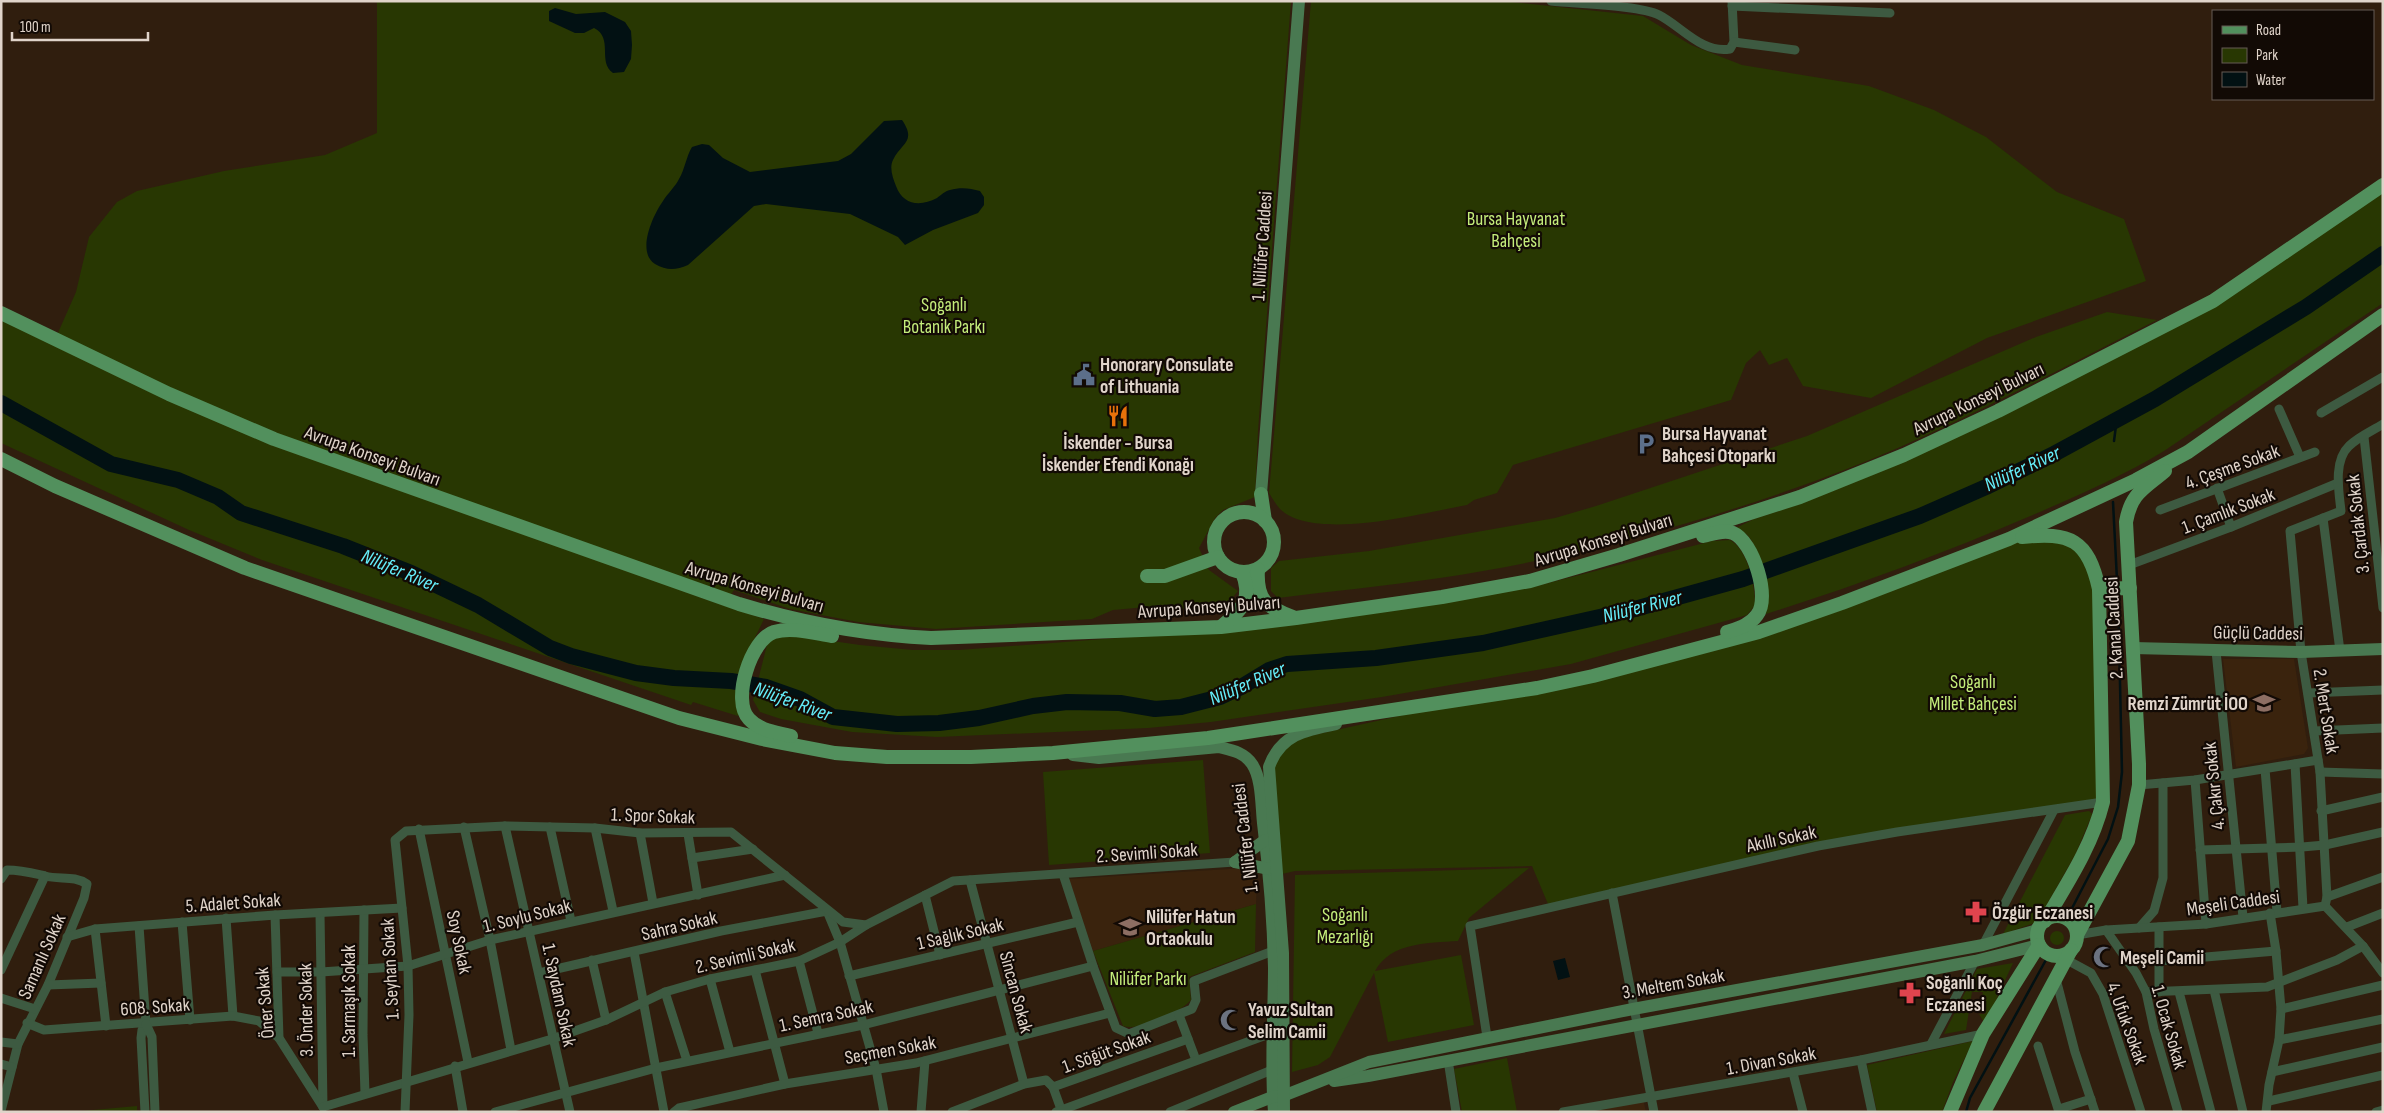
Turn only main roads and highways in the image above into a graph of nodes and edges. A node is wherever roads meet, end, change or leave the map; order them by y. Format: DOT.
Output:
graph roads {
  1 [pos="1299,1"];
  2 [pos="2383,185"];
  3 [pos="1,313"];
  4 [pos="2383,316"];
  5 [pos="2188,452"];
  6 [pos="1,459"];
  7 [pos="1261,494"];
  8 [pos="1246,513"];
  9 [pos="1265,521"];
  10 [pos="2009,539"];
  11 [pos="1619,555"];
  12 [pos="1258,569"];
  13 [pos="1242,572"];
  14 [pos="2130,588"];
  15 [pos="2099,589"];
  16 [pos="1296,618"];
  17 [pos="1221,627"];
  18 [pos="1021,634"];
  19 [pos="2133,648"];
  20 [pos="2383,649"];
  21 [pos="1644,662"];
  22 [pos="1391,712"];
  23 [pos="1053,753"];
  24 [pos="971,757"];
  25 [pos="1270,840"];
  26 [pos="1273,870"];
  27 [pos="2042,924"];
  28 [pos="2077,935"];
  29 [pos="2040,945"];
  30 [pos="2069,955"];
  31 [pos="1314,1083"];
  32 [pos="1278,1097"];
  33 [pos="1234,1112"];
  34 [pos="1274,1112"];
  35 [pos="1284,1112"];
  36 [pos="1950,1112"];
  37 [pos="1984,1112"];
  1 -- 7 [label="main road, 1. Nilüfer Caddesi"];
  2 -- 11 [label="main road, Avrupa Konseyi Bulvarı"];
  3 -- 18 [label="main road, Avrupa Konseyi Bulvarı"];
  4 -- 5 [label="main road"];
  5 -- 10 [label="main road"];
  5 -- 14 [label="main road, 2. Kanal Caddesi"];
  6 -- 24 [label="main road"];
  7 -- 8 [label="main road"];
  7 -- 9 [label="main road"];
  8 -- 9 [label="main road"];
  8 -- 13 [label="main road"];
  9 -- 12 [label="main road"];
  10 -- 15 [label="main road, 2. Kanal Caddesi"];
  10 -- 21 [label="main road"];
  11 -- 16 [label="main road, Avrupa Konseyi Bulvarı"];
  11 -- 21 [label="main road"];
  12 -- 13 [label="main road"];
  12 -- 16 [label="main road"];
  13 -- 17 [label="main road"];
  14 -- 15 [label="main road"];
  14 -- 19 [label="main road, 2. Kanal Caddesi"];
  15 -- 27 [label="main road, 2. Kanal Caddesi"];
  16 -- 17 [label="main road, Avrupa Konseyi Bulvarı"];
  17 -- 18 [label="main road, Avrupa Konseyi Bulvarı"];
  18 -- 24 [label="main road"];
  19 -- 20 [label="main road, Güçlü Caddesi"];
  19 -- 28 [label="main road, 2. Kanal Caddesi"];
  21 -- 22 [label="main road"];
  22 -- 23 [label="main road"];
  22 -- 25 [label="main road, 1. Nilüfer Caddesi"];
  23 -- 24 [label="main road"];
  23 -- 25 [label="main road, 1. Nilüfer Caddesi"];
  25 -- 26 [label="main road, 1. Nilüfer Caddesi"];
  25 -- 26 [label="main road"];
  26 -- 32 [label="main road, 1. Nilüfer Caddesi"];
  26 -- 32 [label="main road, 1. Nilüfer Caddesi"];
  27 -- 28 [label="main road"];
  27 -- 29 [label="main road"];
  27 -- 31 [label="main road, 3. Meltem Sokak"];
  28 -- 30 [label="main road"];
  29 -- 30 [label="main road"];
  29 -- 31 [label="main road, 3. Meltem Sokak"];
  29 -- 36 [label="main road"];
  30 -- 37 [label="main road"];
  31 -- 32 [label="main road, 3. Meltem Sokak"];
  32 -- 33 [label="main road, 3. Meltem Sokak"];
  32 -- 34 [label="main road, 1. Nilüfer Caddesi"];
  32 -- 35 [label="main road, 1. Nilüfer Caddesi"];
}
